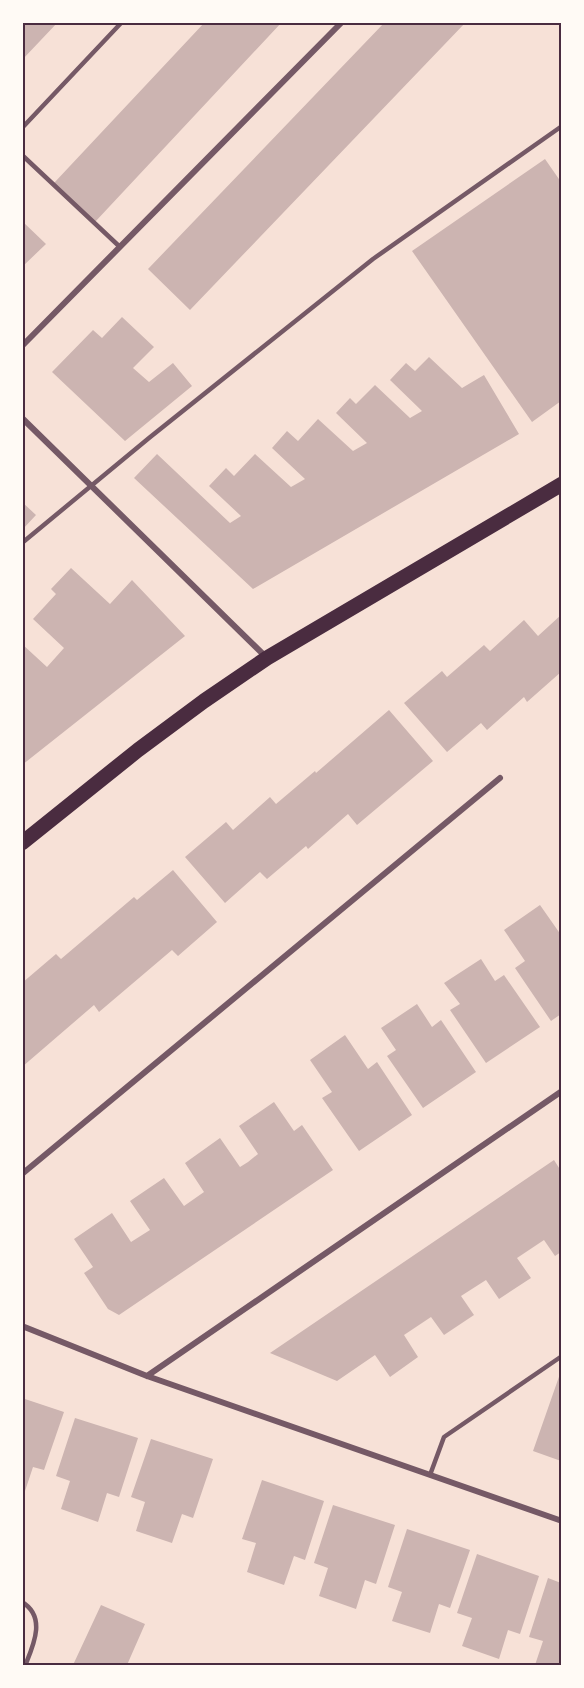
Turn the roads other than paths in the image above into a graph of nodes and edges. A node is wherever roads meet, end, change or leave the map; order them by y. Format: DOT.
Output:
graph roads {
  1 [pos="122,22"];
  2 [pos="342,22"];
  3 [pos="561,126"];
  4 [pos="22,128"];
  5 [pos="22,155"];
  6 [pos="120,247"];
  7 [pos="22,346"];
  8 [pos="22,418"];
  9 [pos="561,484"];
  10 [pos="92,485"];
  11 [pos="22,543"];
  12 [pos="267,658"];
  13 [pos="500,778"];
  14 [pos="22,843"];
  15 [pos="561,1091"];
  16 [pos="22,1174"];
  17 [pos="22,1326"];
  18 [pos="561,1356"];
  19 [pos="147,1376"];
  20 [pos="430,1475"];
  21 [pos="561,1521"];
  22 [pos="22,1602"];
  23 [pos="25,1665"];
  1 -- 4 [label="lane"];
  2 -- 6 [label="street"];
  3 -- 10 [label="lane"];
  5 -- 6 [label="lane"];
  6 -- 7 [label="street"];
  8 -- 10 [label="street"];
  9 -- 12 [label="main road"];
  10 -- 11 [label="lane"];
  10 -- 12 [label="street"];
  12 -- 14 [label="main road"];
  13 -- 16 [label="street"];
  15 -- 19 [label="street"];
  17 -- 19 [label="street"];
  18 -- 20 [label="lane"];
  19 -- 20 [label="street"];
  20 -- 21 [label="street"];
  22 -- 23 [label="lane"];
}
